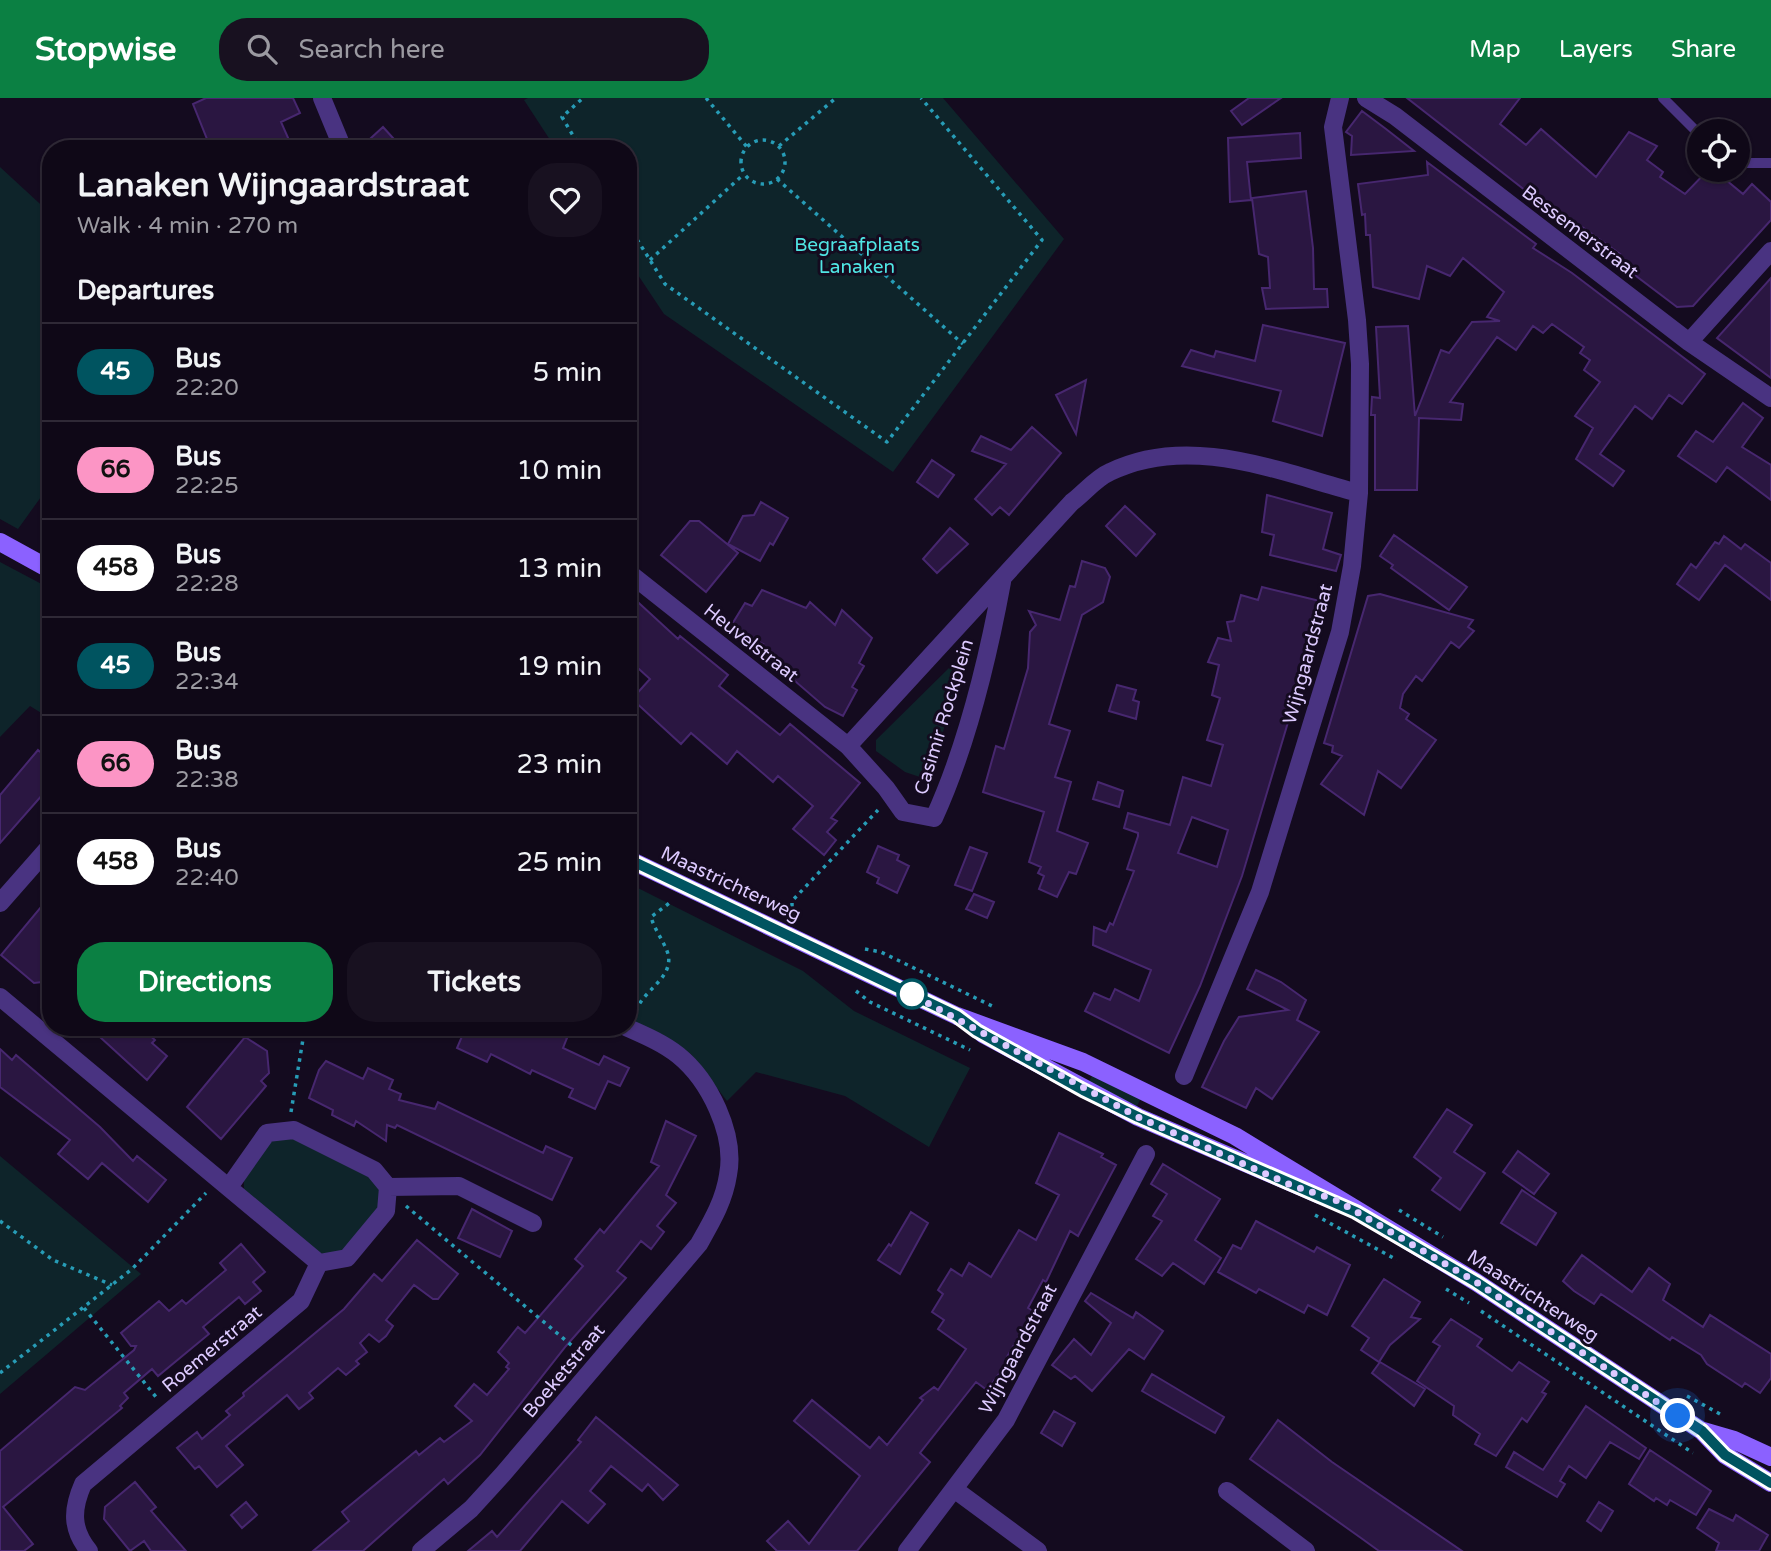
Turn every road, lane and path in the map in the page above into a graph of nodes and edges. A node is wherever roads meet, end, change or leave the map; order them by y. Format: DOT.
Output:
graph roads {
  1 [pos="322,98"];
  2 [pos="583,98"];
  3 [pos="706,98"];
  4 [pos="836,98"];
  5 [pos="921,98"];
  6 [pos="1340,98"];
  7 [pos="1366,98"];
  8 [pos="1663,98"];
  9 [pos="1687,122"];
  10 [pos="339,140"];
  11 [pos="576,140"];
  12 [pos="779,146"];
  13 [pos="747,147"];
  14 [pos="1750,163"];
  15 [pos="1771,163"];
  16 [pos="744,174"];
  17 [pos="777,179"];
  18 [pos="637,239"];
  19 [pos="1771,251"];
  20 [pos="650,260"];
  21 [pos="1689,342"];
  22 [pos="963,344"];
  23 [pos="1771,398"];
  24 [pos="1359,493"];
  25 [pos="0,542"];
  26 [pos="42,565"];
  27 [pos="637,579"];
  28 [pos="1002,582"];
  29 [pos="848,746"];
  30 [pos="894,798"];
  31 [pos="42,855"];
  32 [pos="637,863"];
  33 [pos="691,888"];
  34 [pos="0,903"];
  35 [pos="800,940"];
  36 [pos="850,986"];
  37 [pos="0,997"];
  38 [pos="637,1007"];
  39 [pos="957,1016"];
  40 [pos="42,1032"];
  41 [pos="637,1033"];
  42 [pos="47,1036"];
  43 [pos="304,1036"];
  44 [pos="983,1056"];
  45 [pos="1184,1076"];
  46 [pos="288,1130"];
  47 [pos="1146,1154"];
  48 [pos="225,1183"];
  49 [pos="388,1190"];
  50 [pos="1338,1201"];
  51 [pos="1313,1214"];
  52 [pos="0,1221"];
  53 [pos="533,1223"];
  54 [pos="1402,1262"];
  55 [pos="319,1263"];
  56 [pos="1437,1284"];
  57 [pos="112,1285"];
  58 [pos="84,1307"];
  59 [pos="596,1366"];
  60 [pos="0,1373"];
  61 [pos="168,1412"];
  62 [pos="1702,1431"];
  63 [pos="1771,1457"];
  64 [pos="1704,1460"];
  65 [pos="1771,1483"];
  66 [pos="954,1489"];
  67 [pos="1227,1492"];
  68 [pos="89,1551"];
  69 [pos="421,1551"];
  70 [pos="907,1551"];
  71 [pos="1038,1551"];
  72 [pos="1306,1551"];
  1 -- 10 [label="street"];
  2 -- 11 [label="path"];
  3 -- 13 [label="path"];
  4 -- 12 [label="path"];
  5 -- 22 [label="path"];
  6 -- 24 [label="street, Wijngaardstraat"];
  7 -- 21 [label="street, Bessemerstraat"];
  8 -- 9 [label="lane"];
  12 -- 13 [label="path"];
  12 -- 17 [label="path"];
  13 -- 16 [label="path"];
  14 -- 15 [label="lane"];
  16 -- 17 [label="path"];
  16 -- 20 [label="path"];
  17 -- 22 [label="path"];
  18 -- 20 [label="path"];
  19 -- 21 [label="street"];
  20 -- 22 [label="path"];
  21 -- 23 [label="street, Bessemerstraat"];
  24 -- 28 [label="street, Casimir Rockplein"];
  24 -- 45 [label="street, Wijngaardstraat"];
  25 -- 26 [label="main road"];
  27 -- 29 [label="street, Heuvelstraat"];
  28 -- 29 [label="street, Casimir Rockplein"];
  28 -- 30 [label="street, Casimir Rockplein"];
  29 -- 30 [label="street, Casimir Rockplein"];
  30 -- 35 [label="path"];
  31 -- 34 [label="street"];
  32 -- 33 [label="main road, Maastrichterweg"];
  33 -- 35 [label="main road, Maastrichterweg"];
  33 -- 38 [label="path"];
  35 -- 39 [label="main road, Maastrichterweg"];
  36 -- 44 [label="path"];
  37 -- 40 [label="street"];
  39 -- 50 [label="main road, Maastrichterweg"];
  39 -- 50 [label="main road, Maastrichterweg"];
  41 -- 59 [label="street, Boeketstraat"];
  42 -- 48 [label="street"];
  43 -- 46 [label="path"];
  46 -- 48 [label="street"];
  46 -- 49 [label="street"];
  47 -- 66 [label="street, Wijngaardstraat"];
  48 -- 55 [label="street"];
  48 -- 57 [label="path"];
  49 -- 53 [label="street"];
  49 -- 55 [label="street"];
  49 -- 59 [label="path"];
  50 -- 62 [label="main road, Maastrichterweg"];
  51 -- 54 [label="path"];
  52 -- 57 [label="path"];
  55 -- 61 [label="street, Roemerstraat"];
  56 -- 64 [label="path"];
  57 -- 58 [label="path"];
  58 -- 60 [label="path"];
  58 -- 61 [label="path"];
  59 -- 69 [label="street, Boeketstraat"];
  61 -- 68 [label="street, Roemerstraat"];
  62 -- 63 [label="main road, Maastrichterweg"];
  62 -- 65 [label="main road, Maastrichterweg"];
  66 -- 70 [label="street, Wijngaardstraat"];
  66 -- 71 [label="street"];
  67 -- 72 [label="street"];
}
